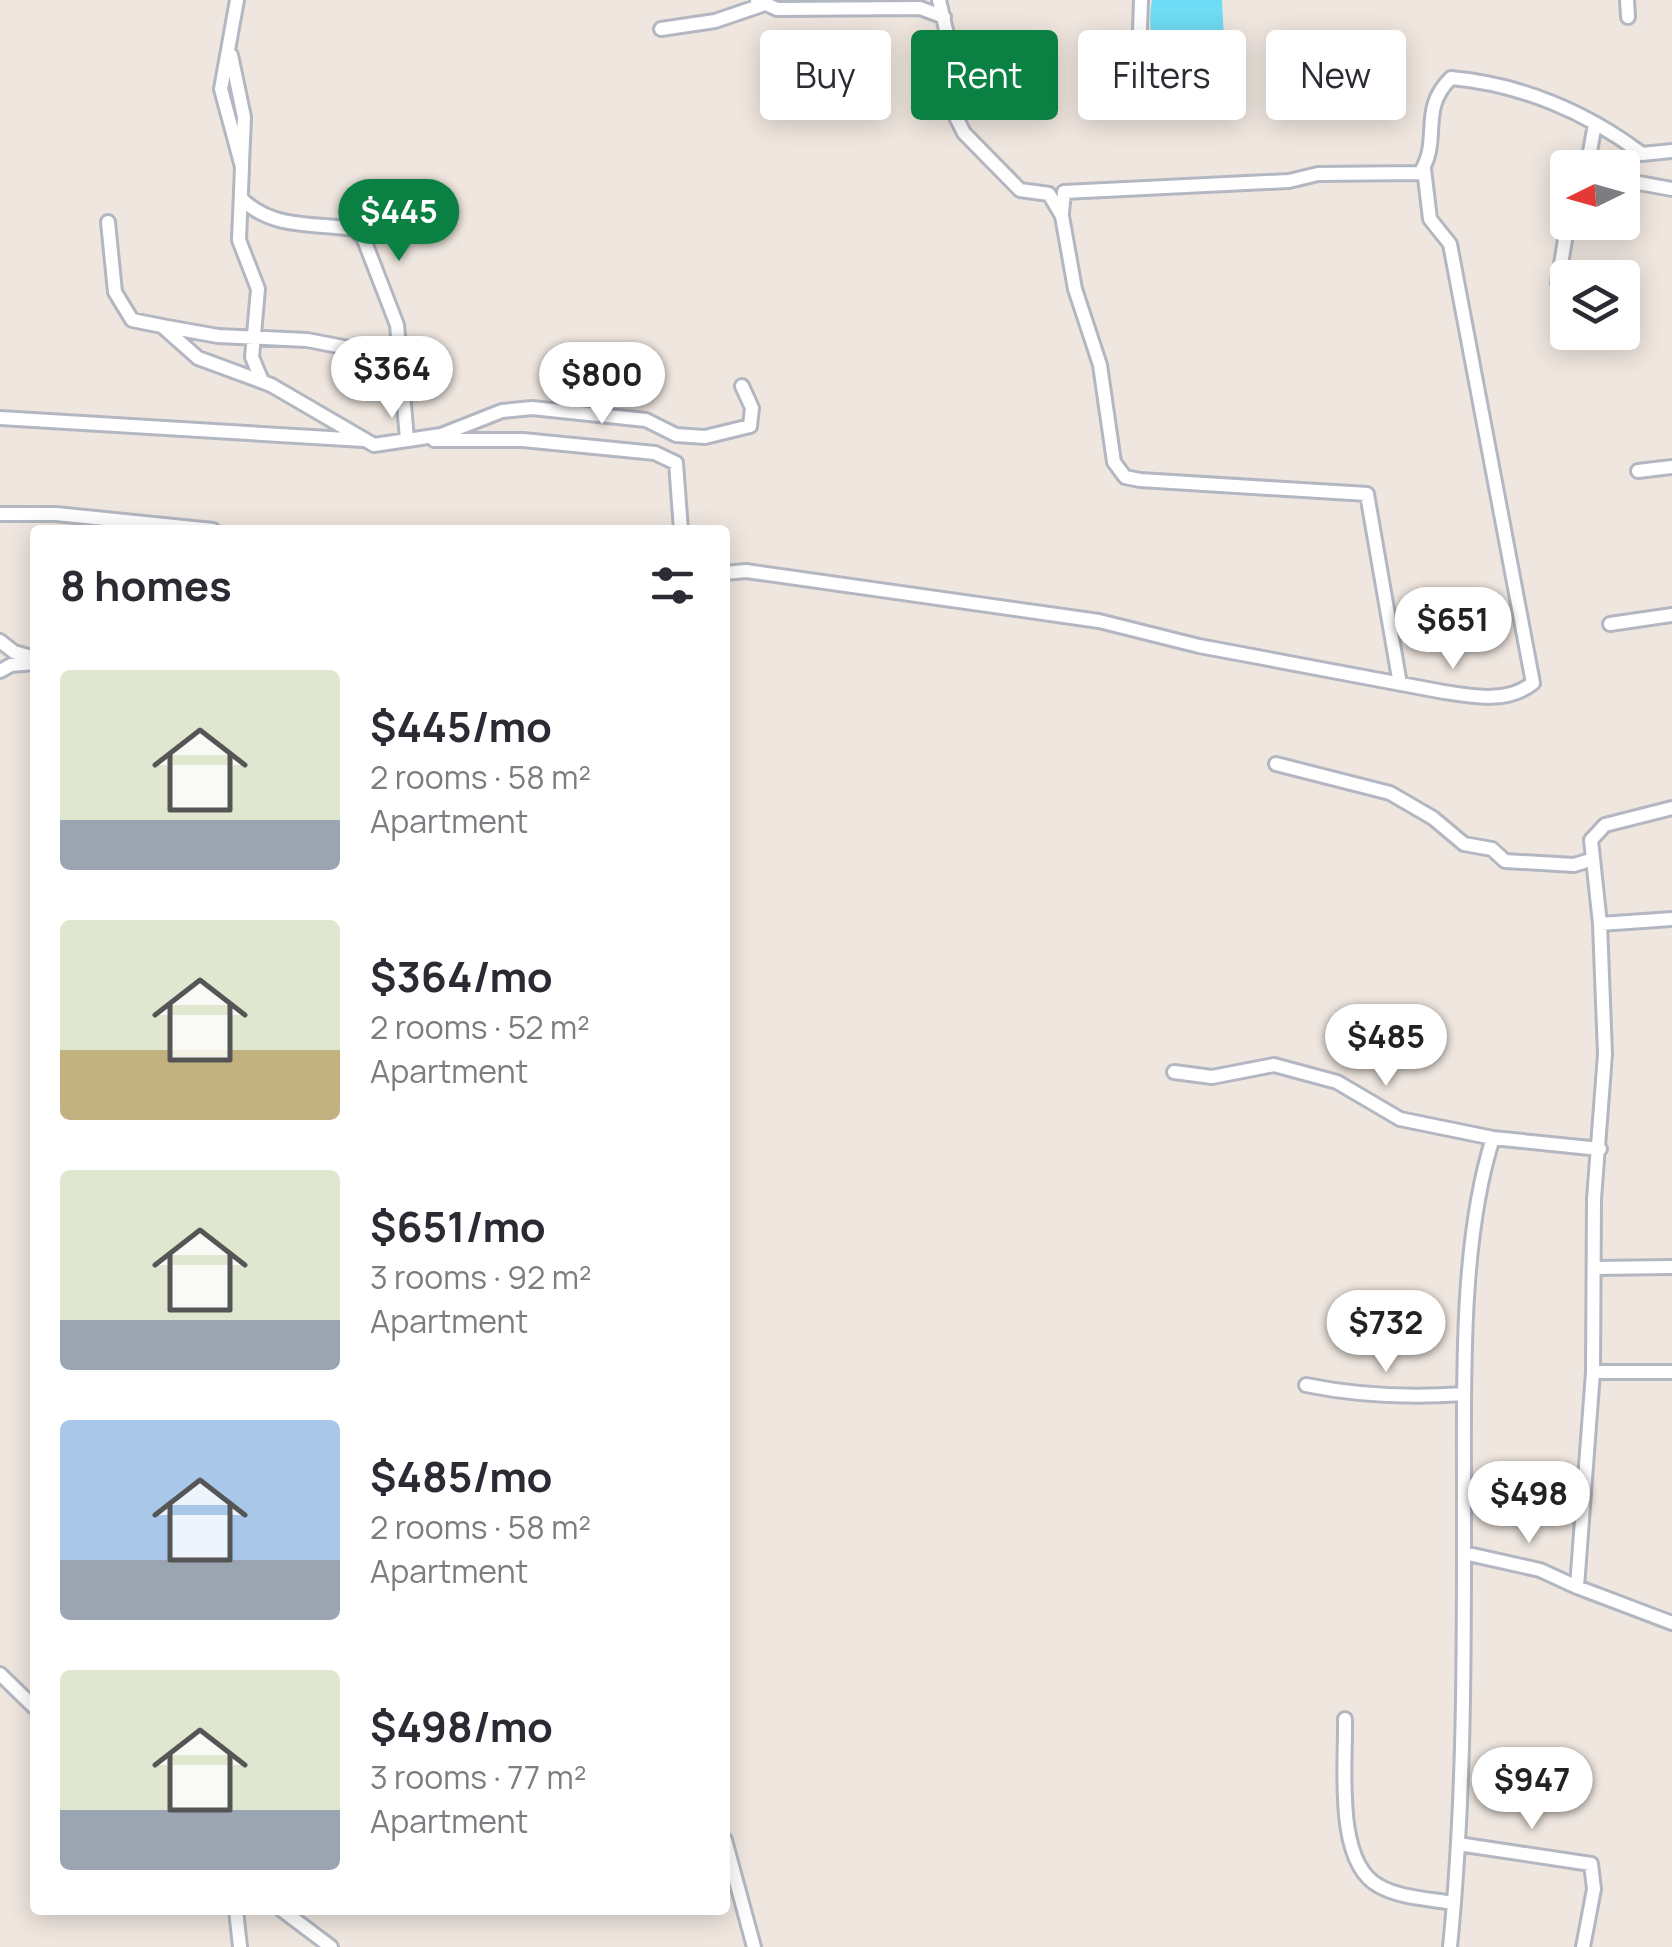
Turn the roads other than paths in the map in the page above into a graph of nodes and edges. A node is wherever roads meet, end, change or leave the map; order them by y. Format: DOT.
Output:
graph roads {
  1 [pos="237,0"];
  2 [pos="939,0"];
  3 [pos="1141,0"];
  4 [pos="1627,0"];
  5 [pos="760,2"];
  6 [pos="944,17"];
  7 [pos="1628,17"];
  8 [pos="661,29"];
  9 [pos="1140,30"];
  10 [pos="1596,124"];
  11 [pos="1591,150"];
  12 [pos="1672,151"];
  13 [pos="1424,168"];
  14 [pos="1640,183"];
  15 [pos="1672,189"];
  16 [pos="1064,192"];
  17 [pos="1050,194"];
  18 [pos="240,198"];
  19 [pos="1062,216"];
  20 [pos="108,222"];
  21 [pos="162,326"];
  22 [pos="255,336"];
  23 [pos="401,351"];
  24 [pos="262,381"];
  25 [pos="742,386"];
  26 [pos="0,418"];
  27 [pos="423,438"];
  28 [pos="366,440"];
  29 [pos="407,440"];
  30 [pos="1672,467"];
  31 [pos="1638,471"];
  32 [pos="0,514"];
  33 [pos="163,525"];
  34 [pos="681,525"];
  35 [pos="730,573"];
  36 [pos="1672,615"];
  37 [pos="1610,624"];
  38 [pos="0,641"];
  39 [pos="7,655"];
  40 [pos="30,661"];
  41 [pos="0,671"];
  42 [pos="1400,684"];
  43 [pos="1276,764"];
  44 [pos="1672,808"];
  45 [pos="1590,860"];
  46 [pos="1672,919"];
  47 [pos="1600,924"];
  48 [pos="1174,1072"];
  49 [pos="1493,1138"];
  50 [pos="1600,1149"];
  51 [pos="1672,1267"];
  52 [pos="1594,1268"];
  53 [pos="1593,1372"];
  54 [pos="1672,1372"];
  55 [pos="1306,1385"];
  56 [pos="1464,1394"];
  57 [pos="1464,1553"];
  58 [pos="1577,1587"];
  59 [pos="1672,1623"];
  60 [pos="0,1674"];
  61 [pos="30,1703"];
  62 [pos="1345,1719"];
  63 [pos="1458,1844"];
  64 [pos="730,1858"];
  65 [pos="1454,1903"];
  66 [pos="237,1915"];
  67 [pos="289,1915"];
  68 [pos="240,1947"];
  69 [pos="331,1947"];
  70 [pos="754,1947"];
  71 [pos="1450,1947"];
  72 [pos="1583,1947"];
  1 -- 18 [label="street"];
  2 -- 6 [label="street"];
  3 -- 9 [label="street"];
  4 -- 7 [label="street"];
  5 -- 6 [label="street"];
  5 -- 8 [label="street"];
  6 -- 17 [label="street"];
  10 -- 11 [label="street"];
  10 -- 12 [label="street"];
  10 -- 13 [label="street"];
  13 -- 16 [label="street"];
  13 -- 42 [label="street"];
  14 -- 15 [label="street"];
  16 -- 17 [label="street"];
  16 -- 19 [label="street"];
  17 -- 19 [label="street"];
  18 -- 22 [label="street"];
  18 -- 23 [label="street"];
  19 -- 42 [label="street"];
  20 -- 21 [label="street"];
  21 -- 22 [label="street"];
  21 -- 24 [label="street"];
  22 -- 23 [label="street"];
  22 -- 24 [label="street"];
  23 -- 29 [label="street"];
  24 -- 28 [label="street"];
  25 -- 27 [label="street"];
  26 -- 28 [label="street"];
  27 -- 29 [label="street"];
  27 -- 34 [label="street"];
  28 -- 29 [label="street"];
  30 -- 31 [label="street"];
  32 -- 33 [label="street"];
  35 -- 42 [label="street"];
  36 -- 37 [label="street"];
  38 -- 39 [label="street"];
  40 -- 41 [label="street"];
  43 -- 45 [label="street"];
  44 -- 45 [label="street"];
  45 -- 47 [label="street"];
  46 -- 47 [label="street"];
  47 -- 50 [label="street"];
  48 -- 49 [label="street"];
  49 -- 50 [label="street"];
  49 -- 56 [label="street"];
  50 -- 52 [label="street"];
  51 -- 52 [label="street"];
  52 -- 53 [label="street"];
  53 -- 54 [label="street"];
  53 -- 58 [label="street"];
  55 -- 56 [label="street"];
  56 -- 57 [label="street"];
  57 -- 58 [label="street"];
  57 -- 63 [label="street"];
  58 -- 59 [label="street"];
  60 -- 61 [label="street"];
  62 -- 65 [label="street"];
  63 -- 65 [label="street"];
  63 -- 72 [label="street"];
  64 -- 70 [label="street"];
  65 -- 71 [label="street"];
  66 -- 68 [label="street"];
  67 -- 69 [label="street"];
}
